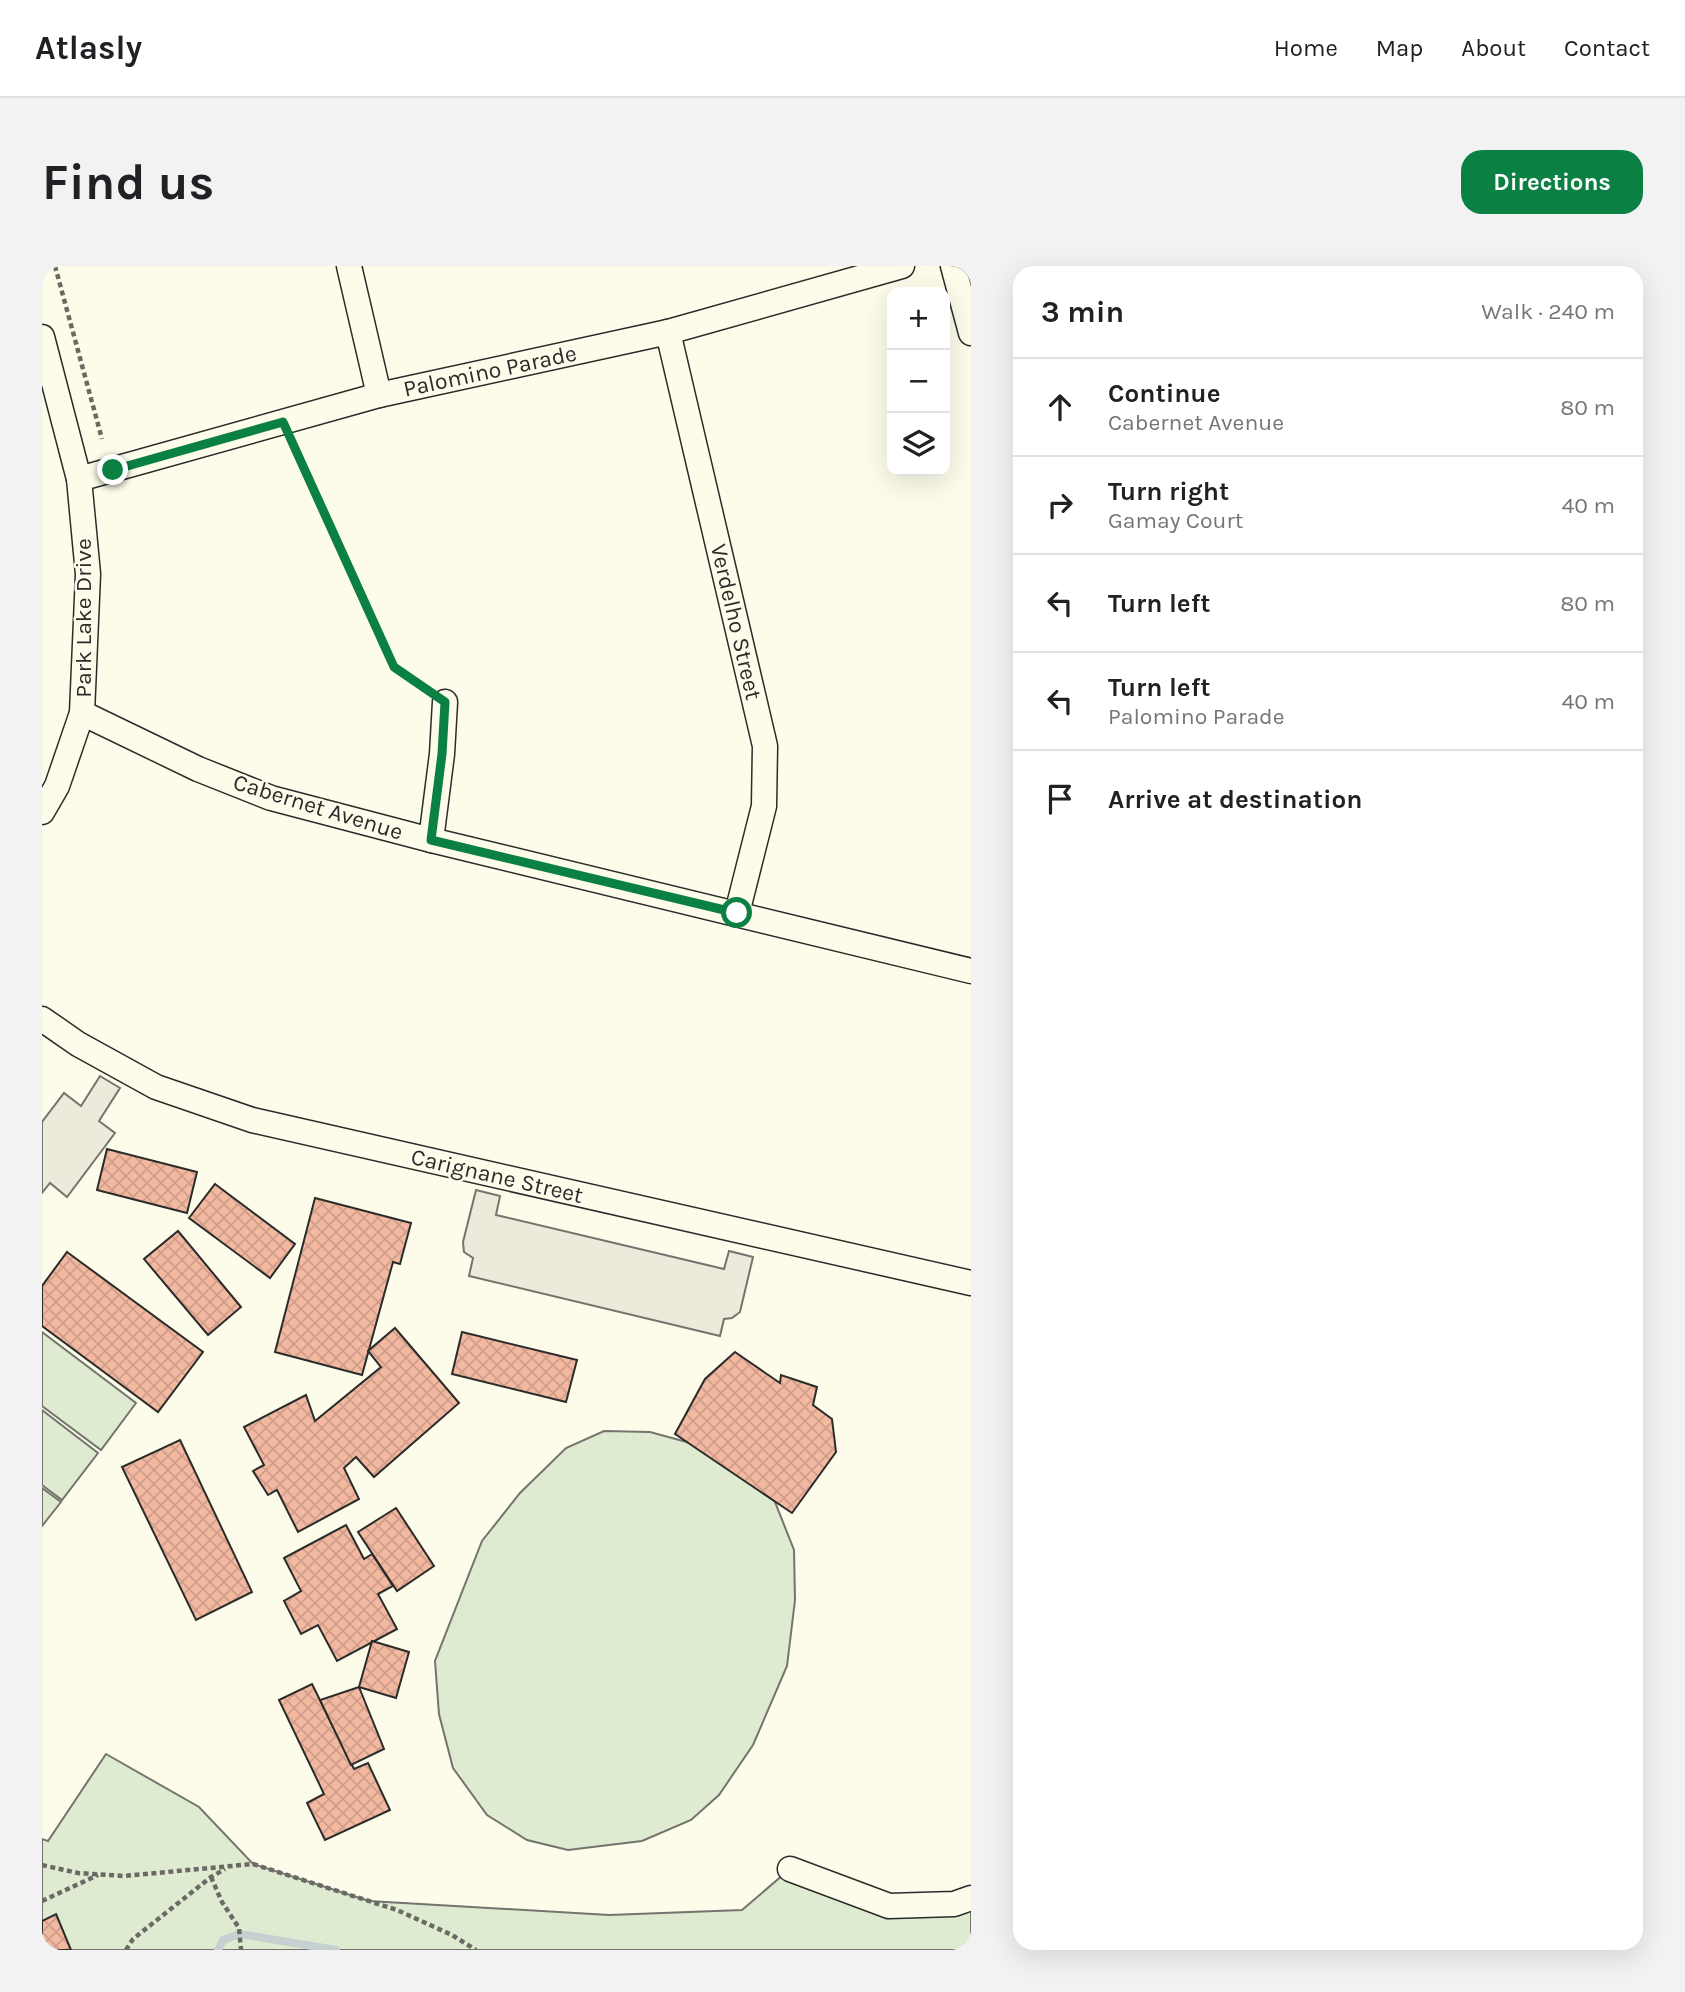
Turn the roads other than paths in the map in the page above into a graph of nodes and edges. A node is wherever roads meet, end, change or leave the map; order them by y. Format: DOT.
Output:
graph roads {
  1 [pos="349,266"];
  2 [pos="902,266"];
  3 [pos="953,266"];
  4 [pos="668,332"];
  5 [pos="971,333"];
  6 [pos="42,337"];
  7 [pos="379,395"];
  8 [pos="79,479"];
  9 [pos="445,702"];
  10 [pos="82,713"];
  11 [pos="42,812"];
  12 [pos="431,840"];
  13 [pos="737,913"];
  14 [pos="971,971"];
  15 [pos="42,1019"];
  16 [pos="971,1283"];
  17 [pos="790,1869"];
  18 [pos="971,1898"];
  1 -- 7 [label="street"];
  2 -- 4 [label="street, Palomino Parade"];
  3 -- 5 [label="street"];
  4 -- 7 [label="street, Palomino Parade"];
  4 -- 13 [label="street, Verdelho Street"];
  6 -- 8 [label="street, Park Lake Drive"];
  7 -- 8 [label="street, Palomino Parade"];
  8 -- 10 [label="street, Park Lake Drive"];
  9 -- 12 [label="street"];
  10 -- 11 [label="street, Park Lake Drive"];
  10 -- 12 [label="street, Cabernet Avenue"];
  12 -- 13 [label="street, Cabernet Avenue"];
  13 -- 14 [label="street, Cabernet Avenue"];
  15 -- 16 [label="street, Carignane Street"];
  17 -- 18 [label="street"];
}
